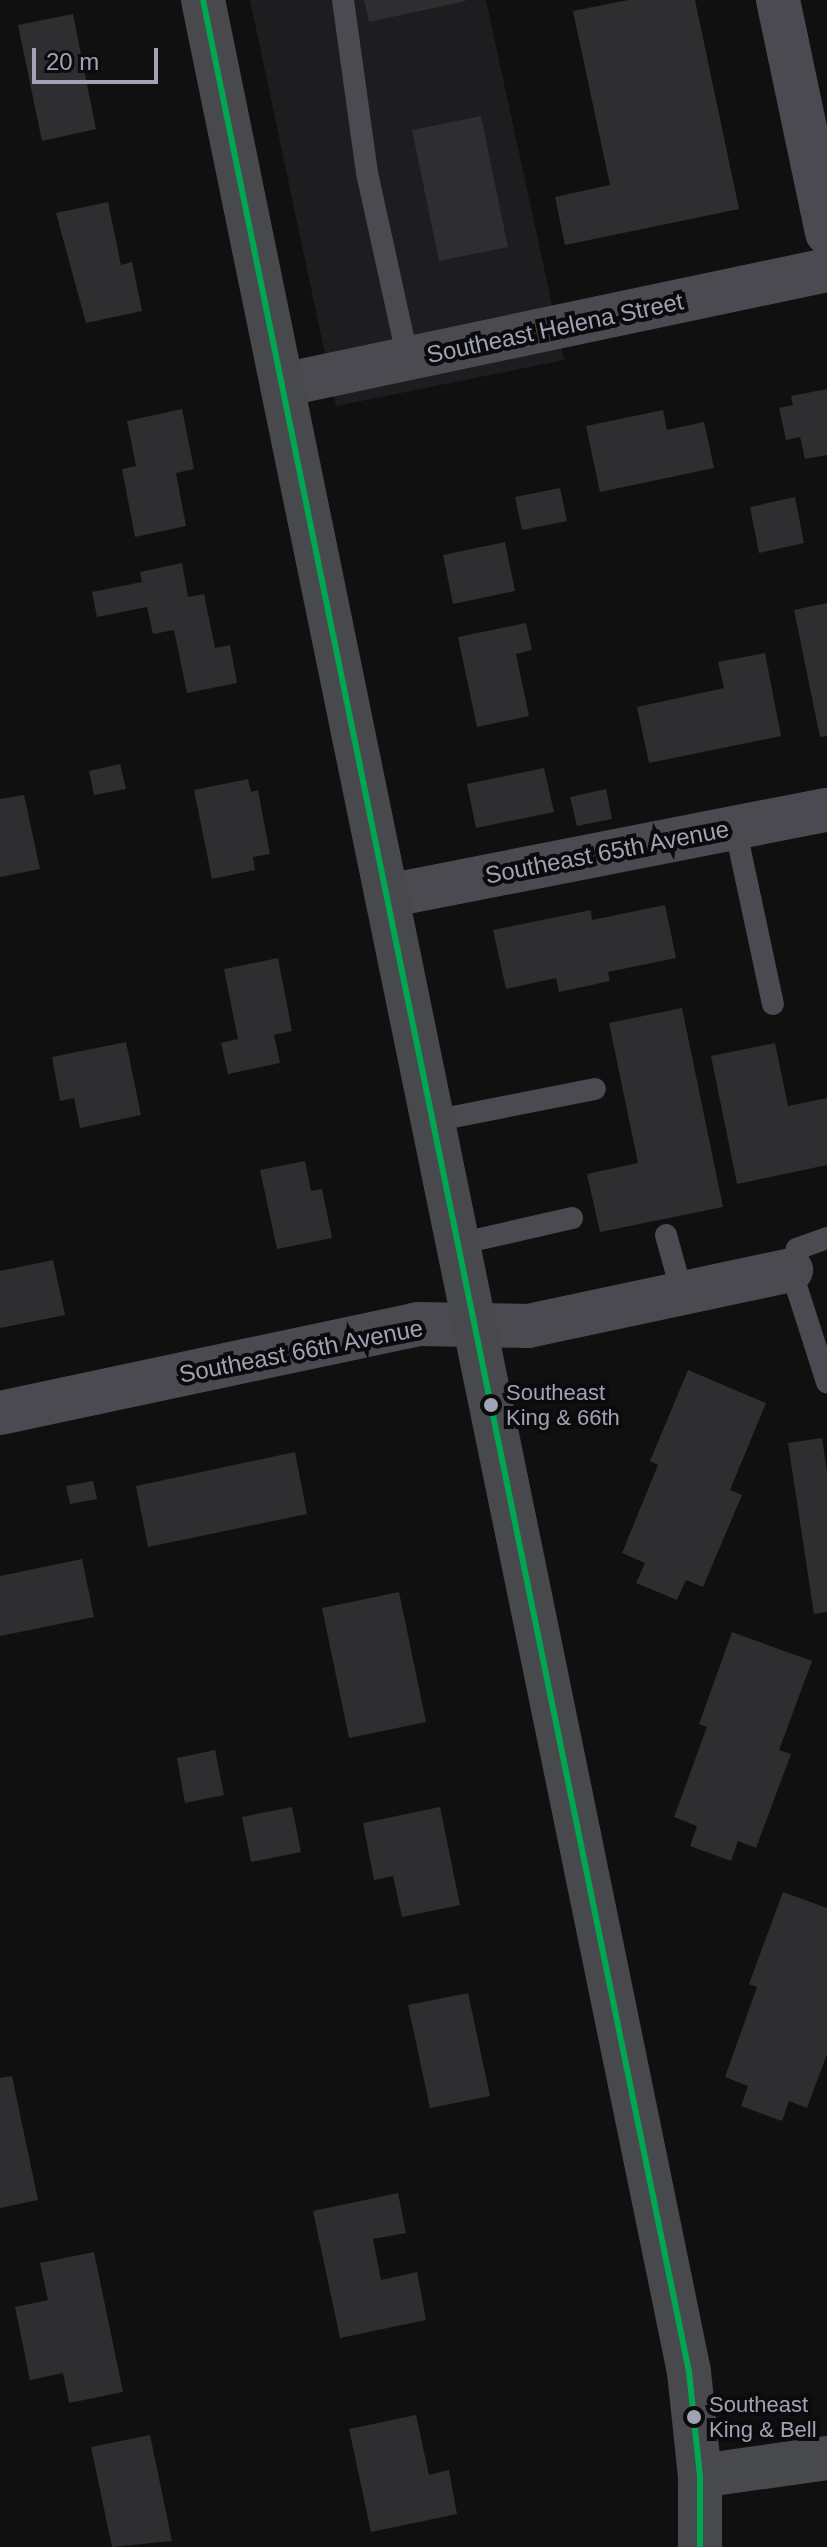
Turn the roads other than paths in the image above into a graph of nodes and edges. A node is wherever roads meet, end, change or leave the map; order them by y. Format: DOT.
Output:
graph roads {
  1 [pos="203,0"];
  2 [pos="343,0"];
  3 [pos="778,0"];
  4 [pos="827,233"];
  5 [pos="827,270"];
  6 [pos="408,359"];
  7 [pos="282,385"];
  8 [pos="827,810"];
  9 [pos="735,827"];
  10 [pos="387,896"];
  11 [pos="773,1004"];
  12 [pos="595,1089"];
  13 [pos="433,1121"];
  14 [pos="572,1218"];
  15 [pos="666,1235"];
  16 [pos="827,1238"];
  17 [pos="458,1244"];
  18 [pos="791,1270"];
  19 [pos="682,1293"];
  20 [pos="475,1325"];
  21 [pos="827,1382"];
  22 [pos="0,1413"];
  23 [pos="827,2458"];
  24 [pos="700,2476"];
  25 [pos="700,2547"];
  1 -- 7 [label="main road"];
  2 -- 6 [label="lane"];
  3 -- 4 [label="street"];
  5 -- 6 [label="street, Southeast Helena Street"];
  6 -- 7 [label="street, Southeast Helena Street"];
  7 -- 10 [label="main road"];
  8 -- 9 [label="street, Southeast 65th Avenue"];
  9 -- 10 [label="street, Southeast 65th Avenue"];
  9 -- 11 [label="lane"];
  10 -- 13 [label="main road"];
  12 -- 13 [label="lane"];
  13 -- 17 [label="main road"];
  14 -- 17 [label="lane"];
  15 -- 19 [label="lane"];
  16 -- 18 [label="lane"];
  17 -- 20 [label="main road"];
  18 -- 19 [label="street, Southeast 66th Avenue"];
  18 -- 21 [label="lane"];
  19 -- 20 [label="street, Southeast 66th Avenue"];
  20 -- 22 [label="street, Southeast 66th Avenue"];
  20 -- 24 [label="main road"];
  23 -- 24 [label="main road"];
  24 -- 25 [label="main road"];
}
